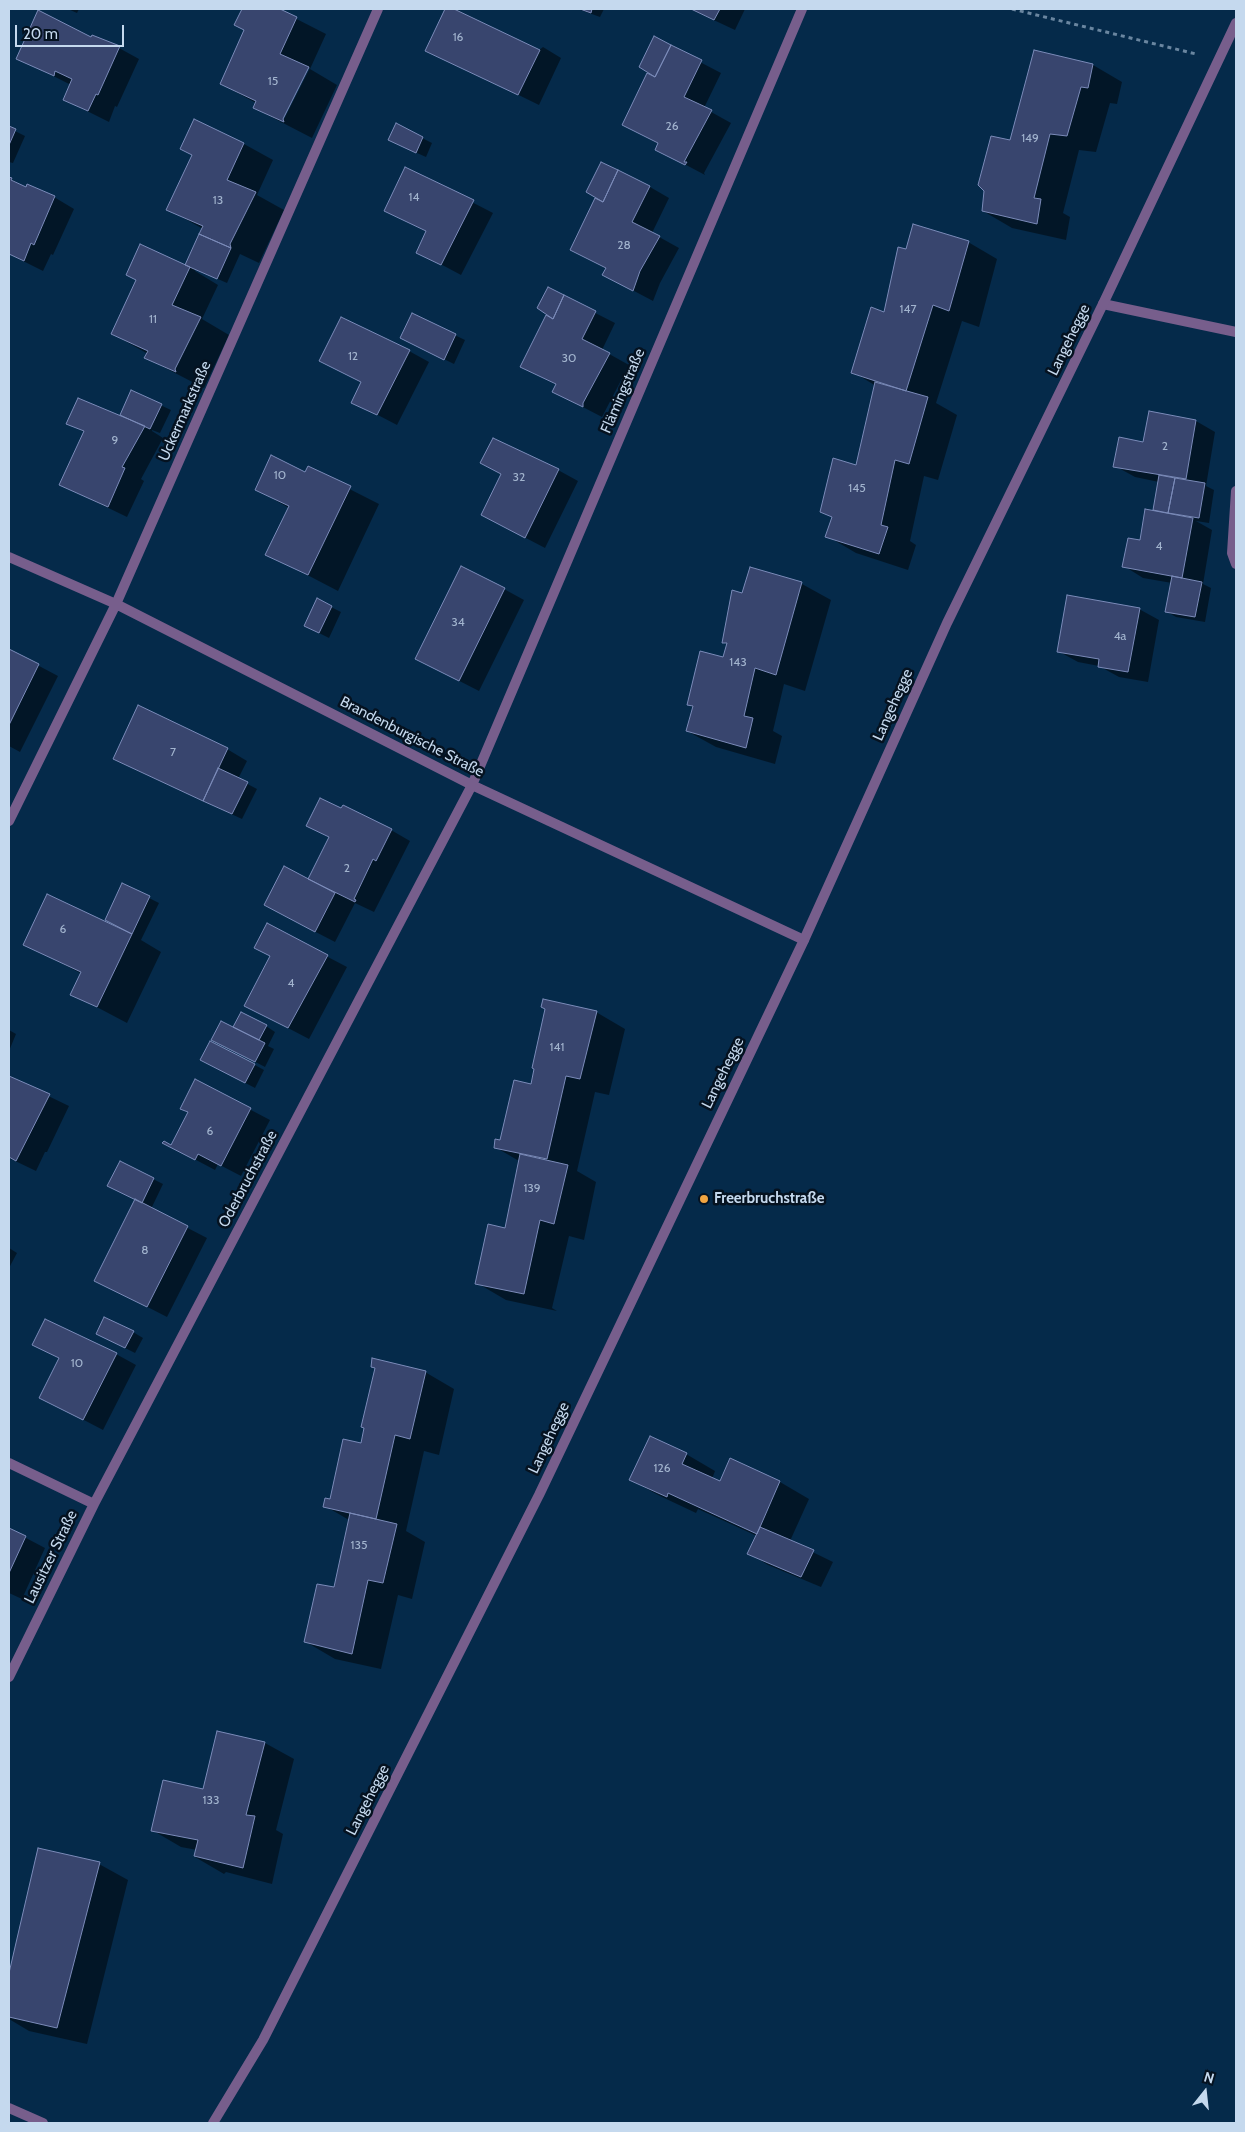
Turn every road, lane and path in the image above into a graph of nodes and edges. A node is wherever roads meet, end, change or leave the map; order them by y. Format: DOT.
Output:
graph roads {
  1 [pos="378,9"];
  2 [pos="802,9"];
  3 [pos="1012,9"];
  4 [pos="1236,23"];
  5 [pos="1219,60"];
  6 [pos="1103,304"];
  7 [pos="1236,332"];
  8 [pos="1236,491"];
  9 [pos="9,557"];
  10 [pos="1236,564"];
  11 [pos="116,604"];
  12 [pos="472,784"];
  13 [pos="9,820"];
  14 [pos="804,940"];
  15 [pos="9,1463"];
  16 [pos="94,1504"];
  17 [pos="9,1677"];
  18 [pos="9,2108"];
  19 [pos="43,2123"];
  20 [pos="214,2123"];
  1 -- 11 [label="street, Uckermarkstraße"];
  2 -- 12 [label="street, Flämingstraße"];
  3 -- 5 [label="path"];
  4 -- 5 [label="street, Langehegge"];
  5 -- 6 [label="street, Langehegge"];
  6 -- 7 [label="street"];
  6 -- 14 [label="street, Langehegge"];
  8 -- 10 [label="street"];
  9 -- 11 [label="street, Brandenburgische Straße"];
  11 -- 12 [label="street, Brandenburgische Straße"];
  11 -- 13 [label="street, Uckermarkstraße"];
  12 -- 14 [label="street, Brandenburgische Straße"];
  12 -- 16 [label="street, Oderbruchstraße"];
  14 -- 20 [label="street, Langehegge"];
  15 -- 16 [label="street"];
  16 -- 17 [label="street, Lausitzer Straße"];
  18 -- 19 [label="street"];
}
